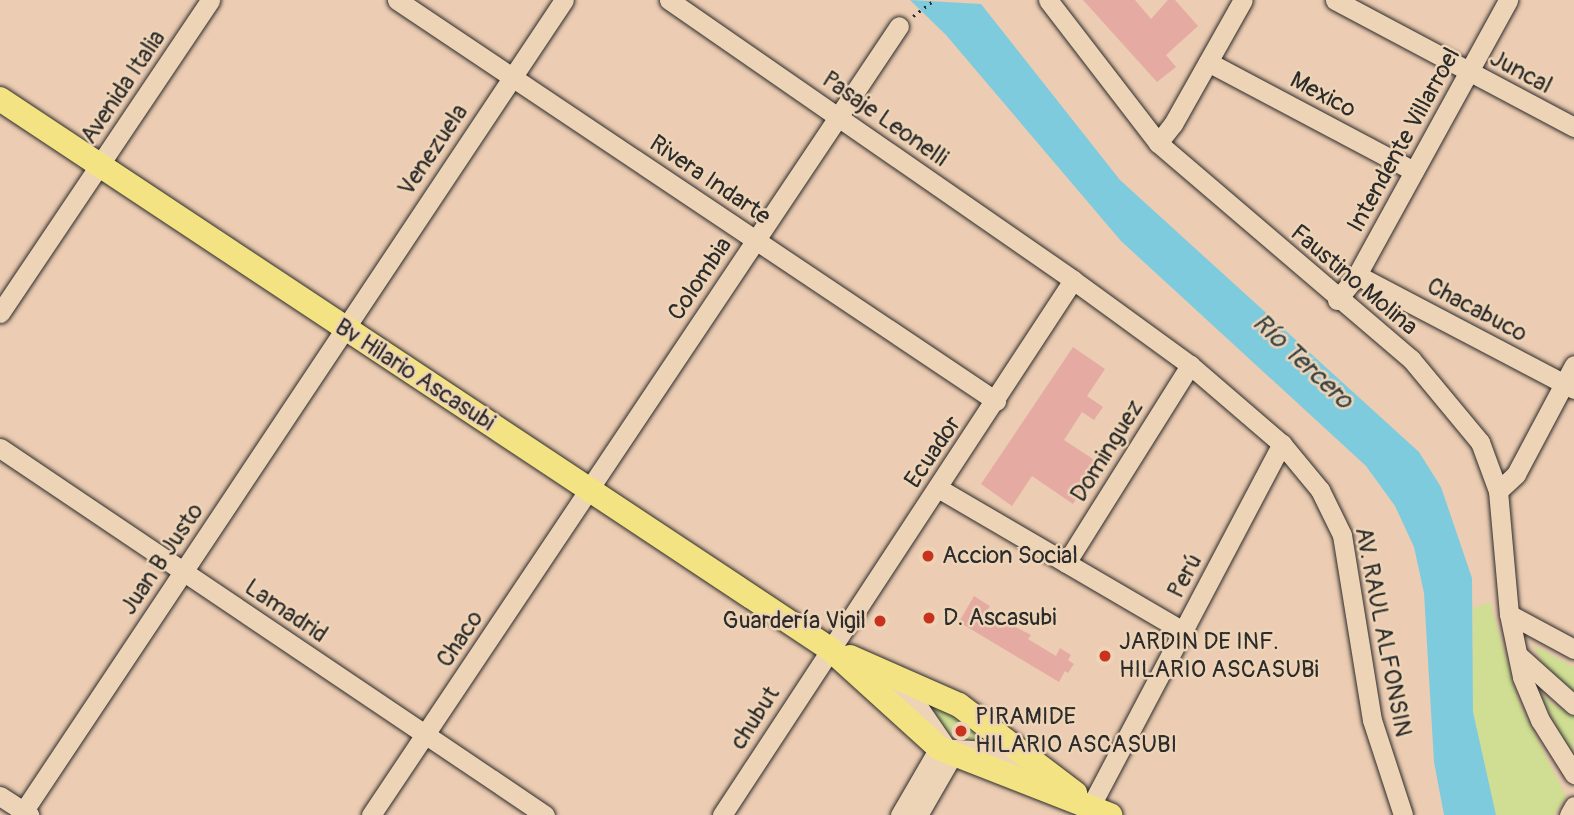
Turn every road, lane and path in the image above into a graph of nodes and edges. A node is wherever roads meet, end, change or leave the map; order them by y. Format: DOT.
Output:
graph roads {
  1 [pos="210,0"];
  2 [pos="397,0"];
  3 [pos="564,0"];
  4 [pos="669,0"];
  5 [pos="934,0"];
  6 [pos="1048,0"];
  7 [pos="1243,0"];
  8 [pos="1335,0"];
  9 [pos="1508,0"];
  10 [pos="899,26"];
  11 [pos="1208,62"];
  12 [pos="1469,73"];
  13 [pos="512,77"];
  14 [pos="0,99"];
  15 [pos="838,117"];
  16 [pos="1574,127"];
  17 [pos="1158,143"];
  18 [pos="100,165"];
  19 [pos="1414,171"];
  20 [pos="756,240"];
  21 [pos="1357,275"];
  22 [pos="1073,280"];
  23 [pos="1337,300"];
  24 [pos="0,313"];
  25 [pos="344,328"];
  26 [pos="1190,365"];
  27 [pos="1574,365"];
  28 [pos="1569,386"];
  29 [pos="996,401"];
  30 [pos="1282,444"];
  31 [pos="0,448"];
  32 [pos="938,488"];
  33 [pos="589,489"];
  34 [pos="1498,491"];
  35 [pos="1066,563"];
  36 [pos="183,572"];
  37 [pos="1509,614"];
  38 [pos="1184,632"];
  39 [pos="830,649"];
  40 [pos="1574,649"];
  41 [pos="1518,654"];
  42 [pos="888,674"];
  43 [pos="1574,705"];
  44 [pos="426,734"];
  45 [pos="947,751"];
  46 [pos="1040,765"];
  47 [pos="1574,774"];
  48 [pos="0,796"];
  49 [pos="1574,806"];
  50 [pos="731,812"];
  51 [pos="1096,812"];
  52 [pos="24,814"];
  53 [pos="371,815"];
  54 [pos="545,815"];
  55 [pos="900,815"];
  56 [pos="918,815"];
  57 [pos="1403,815"];
  58 [pos="1569,815"];
  1 -- 18 [label="street, Avenida Italia"];
  2 -- 13 [label="street, Rivera Indarte"];
  3 -- 13 [label="street, Venezuela"];
  4 -- 15 [label="street, Pasaje Leonelli"];
  5 -- 10 [label="path"];
  6 -- 17 [label="street, Faustino Molina"];
  7 -- 11 [label="street"];
  8 -- 12 [label="street, Juncal"];
  9 -- 12 [label="street, Intendente Villarroel"];
  10 -- 15 [label="street, Colombia"];
  11 -- 17 [label="street"];
  11 -- 19 [label="street, Mexico"];
  12 -- 16 [label="street, Juncal"];
  12 -- 19 [label="street, Intendente Villarroel"];
  13 -- 20 [label="street, Rivera Indarte"];
  13 -- 25 [label="street, Venezuela"];
  14 -- 18 [label="main road, Bv Hilario Ascasubi"];
  15 -- 20 [label="street, Colombia"];
  15 -- 22 [label="street, Pasaje Leonelli"];
  17 -- 23 [label="street, Faustino Molina"];
  18 -- 24 [label="street, Avenida Italia"];
  18 -- 25 [label="main road, Bv Hilario Ascasubi"];
  19 -- 21 [label="street, Intendente Villarroel"];
  20 -- 29 [label="street, Rivera Indarte"];
  20 -- 33 [label="street, Colombia"];
  21 -- 23 [label="street, Intendente Villarroel"];
  21 -- 28 [label="street, Chacabuco"];
  22 -- 26 [label="street, AV. RAUL ALFONSIN"];
  22 -- 29 [label="street, Ecuador"];
  23 -- 34 [label="street, Faustino Molina"];
  25 -- 33 [label="main road, Bv Hilario Ascasubi"];
  25 -- 36 [label="street, Juan B Justo"];
  26 -- 30 [label="street, AV. RAUL ALFONSIN"];
  26 -- 35 [label="street, Dominguez"];
  27 -- 28 [label="street"];
  28 -- 34 [label="street"];
  29 -- 32 [label="street, Ecuador"];
  30 -- 38 [label="street, Perú"];
  30 -- 57 [label="street, AV. RAUL ALFONSIN"];
  31 -- 36 [label="street, Lamadrid"];
  32 -- 35 [label="street"];
  32 -- 39 [label="street, Ecuador"];
  33 -- 39 [label="main road, Bv Hilario Ascasubi"];
  33 -- 44 [label="street, Chaco"];
  34 -- 37 [label="street, Faustino Molina"];
  35 -- 38 [label="street"];
  36 -- 44 [label="street, Lamadrid"];
  36 -- 52 [label="street, Juan B Justo"];
  37 -- 40 [label="street"];
  37 -- 41 [label="street, Faustino Molina"];
  38 -- 51 [label="street, Perú"];
  39 -- 42 [label="main road"];
  39 -- 45 [label="main road"];
  39 -- 50 [label="street, chubut"];
  41 -- 43 [label="street"];
  41 -- 47 [label="street, Faustino Molina"];
  42 -- 45 [label="street"];
  42 -- 46 [label="main road"];
  44 -- 53 [label="street, Chaco"];
  44 -- 54 [label="street, Lamadrid"];
  45 -- 46 [label="street"];
  45 -- 51 [label="main road"];
  45 -- 55 [label="street"];
  45 -- 56 [label="street"];
  46 -- 51 [label="main road"];
  48 -- 52 [label="street"];
  49 -- 58 [label="street"];
}
